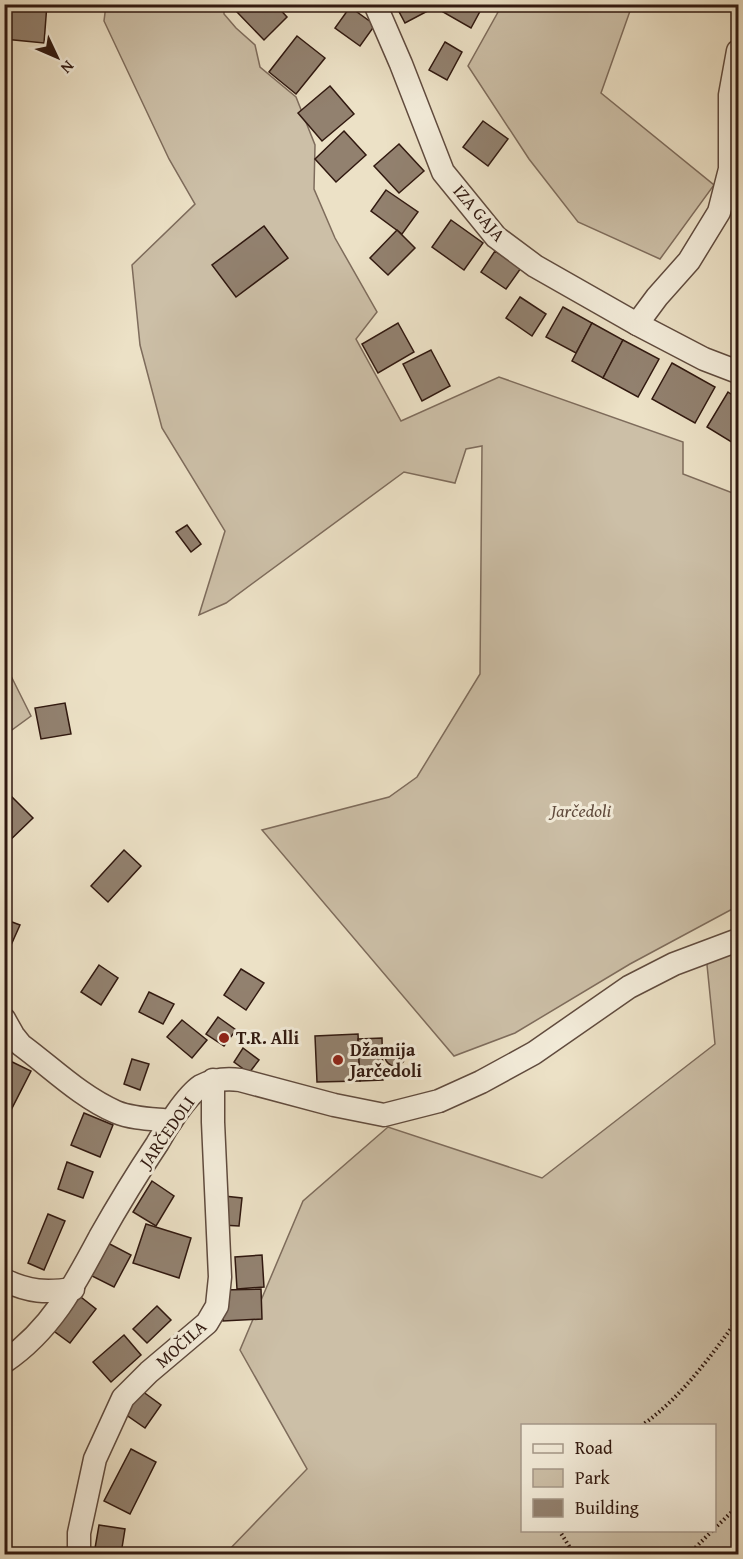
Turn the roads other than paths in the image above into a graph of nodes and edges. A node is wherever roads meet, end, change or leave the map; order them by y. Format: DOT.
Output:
graph roads {
  1 [pos="375,4"];
  2 [pos="737,66"];
  3 [pos="637,324"];
  4 [pos="738,372"];
  5 [pos="738,940"];
  6 [pos="4,1019"];
  7 [pos="213,1080"];
  8 [pos="171,1121"];
  9 [pos="4,1280"];
  10 [pos="73,1289"];
  11 [pos="4,1362"];
  12 [pos="80,1554"];
  1 -- 3 [label="street, IZA GAJA"];
  2 -- 3 [label="street"];
  3 -- 4 [label="street, IZA GAJA"];
  5 -- 7 [label="street"];
  6 -- 8 [label="street"];
  7 -- 8 [label="street, JARČEDOLI"];
  7 -- 12 [label="street, MOČILA"];
  8 -- 10 [label="street, JARČEDOLI"];
  9 -- 10 [label="street"];
  10 -- 11 [label="street, JARČEDOLI"];
}
